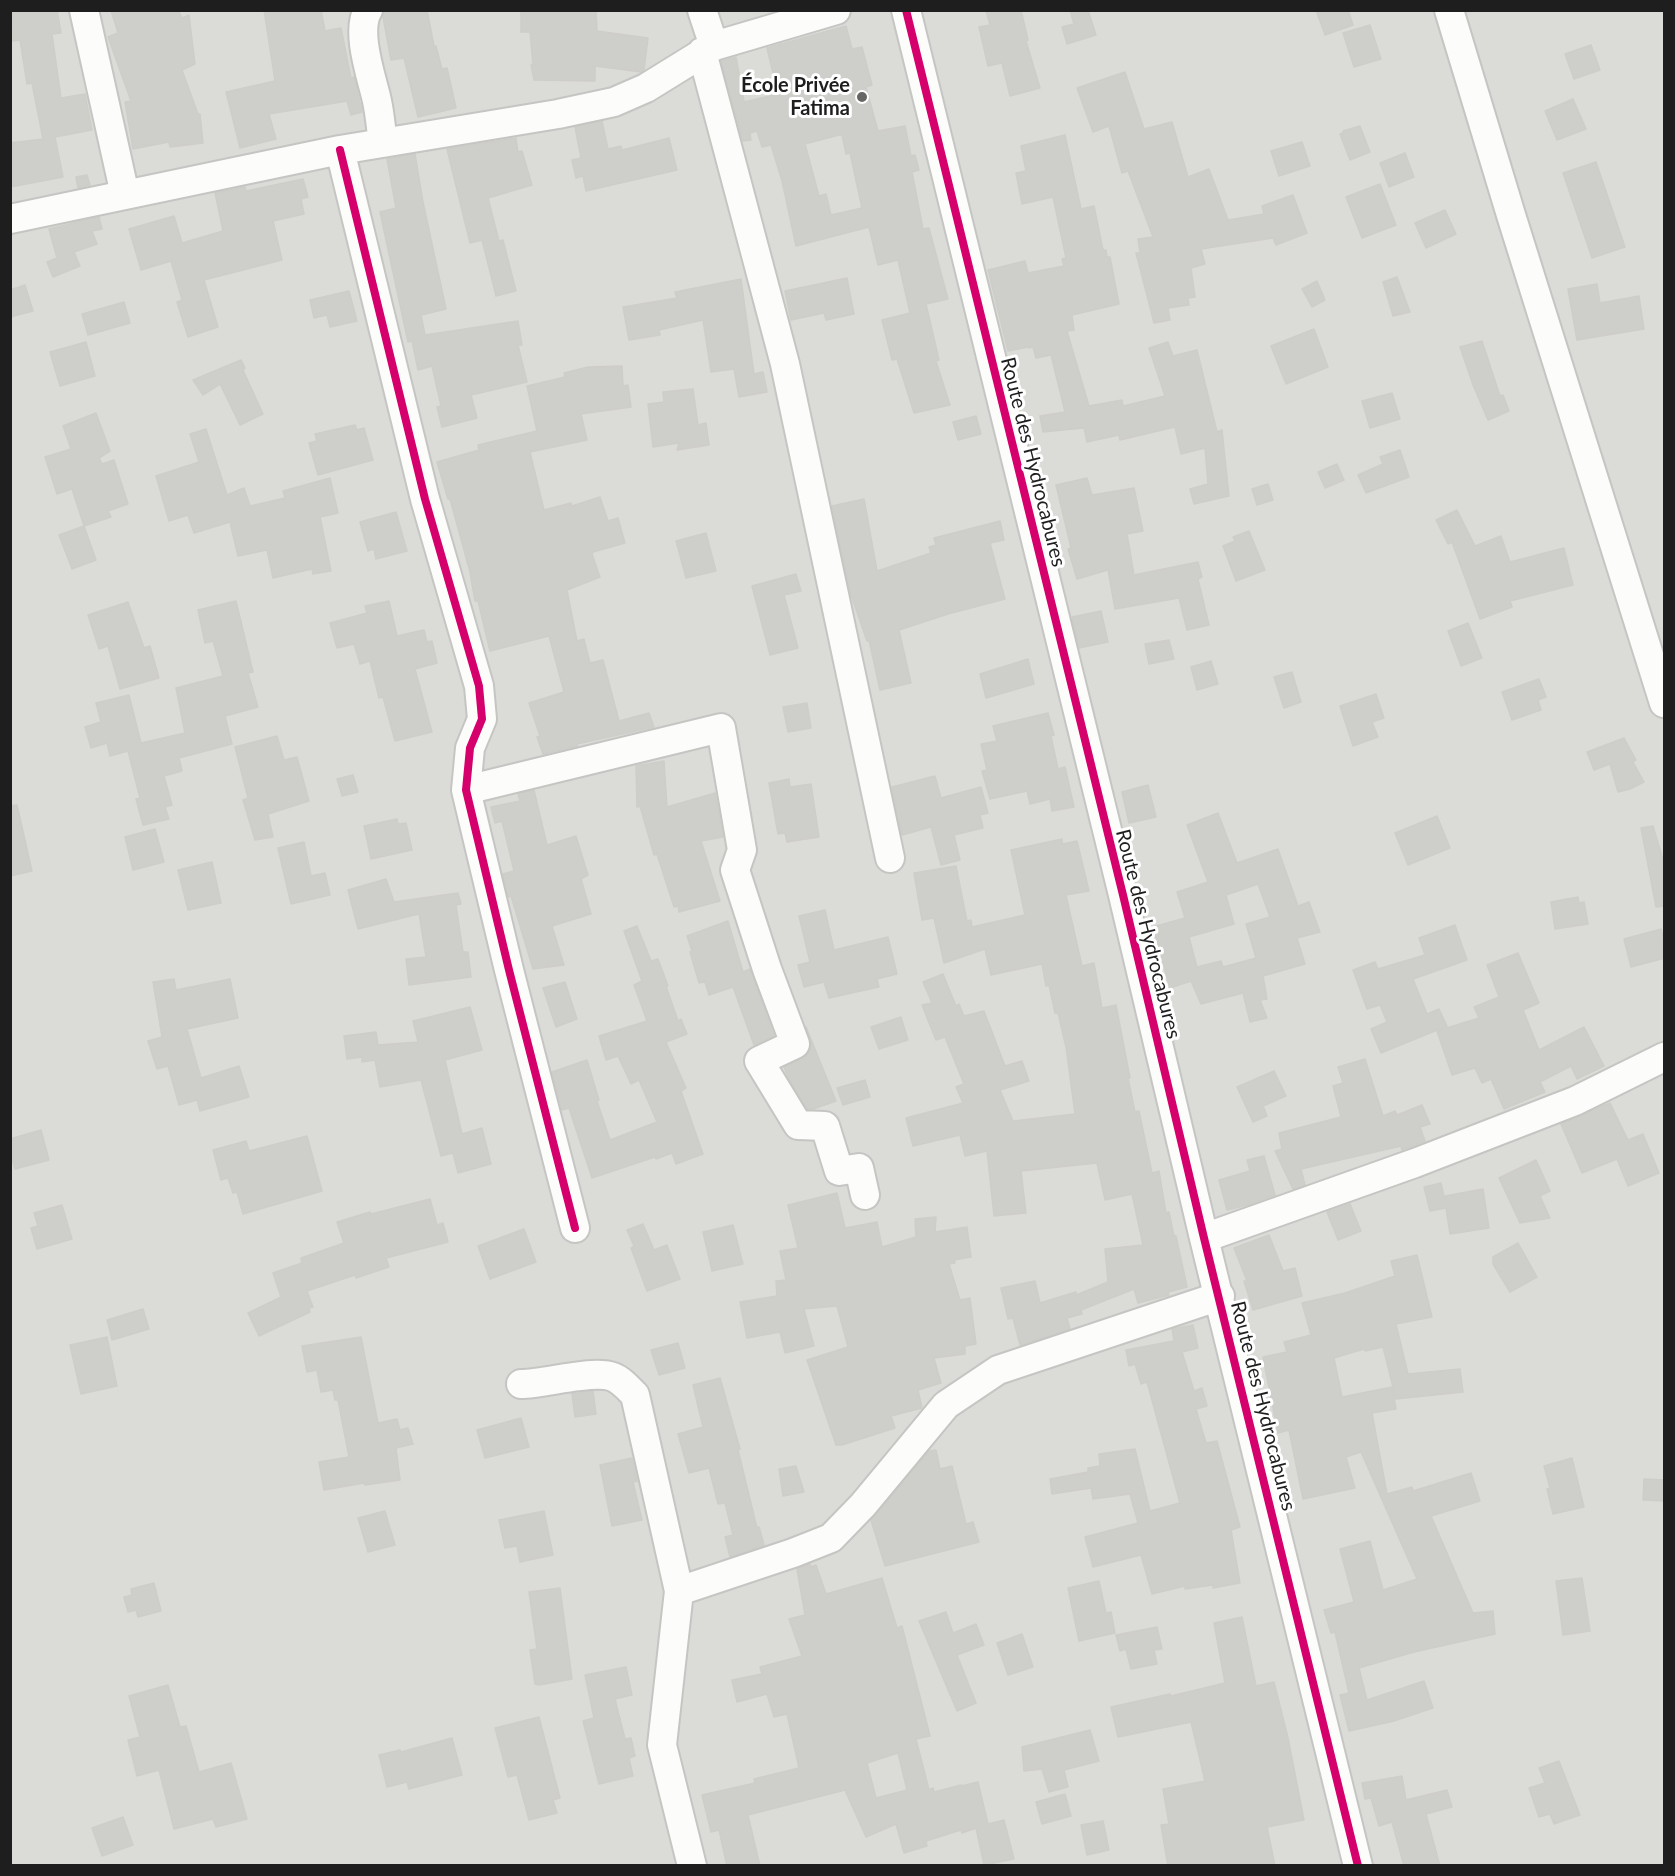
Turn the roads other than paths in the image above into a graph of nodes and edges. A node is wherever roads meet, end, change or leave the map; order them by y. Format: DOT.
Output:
graph roads {
  1 [pos="84,10"];
  2 [pos="368,10"];
  3 [pos="702,10"];
  4 [pos="836,10"];
  5 [pos="906,10"];
  6 [pos="1449,10"];
  7 [pos="708,49"];
  8 [pos="383,142"];
  9 [pos="340,150"];
  10 [pos="126,195"];
  11 [pos="10,219"];
  12 [pos="1665,704"];
  13 [pos="466,790"];
  14 [pos="890,858"];
  15 [pos="1665,1057"];
  16 [pos="865,1195"];
  17 [pos="575,1228"];
  18 [pos="1204,1238"];
  19 [pos="1220,1296"];
  20 [pos="521,1384"];
  21 [pos="679,1591"];
  22 [pos="692,1866"];
  23 [pos="1358,1866"];
  1 -- 10 [label="street"];
  2 -- 8 [label="street"];
  3 -- 7 [label="street"];
  4 -- 7 [label="street"];
  5 -- 18 [label="street, Route des Hydrocabures"];
  6 -- 12 [label="street"];
  7 -- 8 [label="street"];
  7 -- 14 [label="street"];
  8 -- 9 [label="street"];
  9 -- 10 [label="street"];
  9 -- 13 [label="street"];
  10 -- 11 [label="street"];
  13 -- 16 [label="street"];
  13 -- 17 [label="street"];
  15 -- 18 [label="street"];
  18 -- 19 [label="street, Route des Hydrocabures"];
  19 -- 21 [label="street"];
  19 -- 23 [label="street, Route des Hydrocabures"];
  20 -- 21 [label="street"];
  21 -- 22 [label="street"];
}
